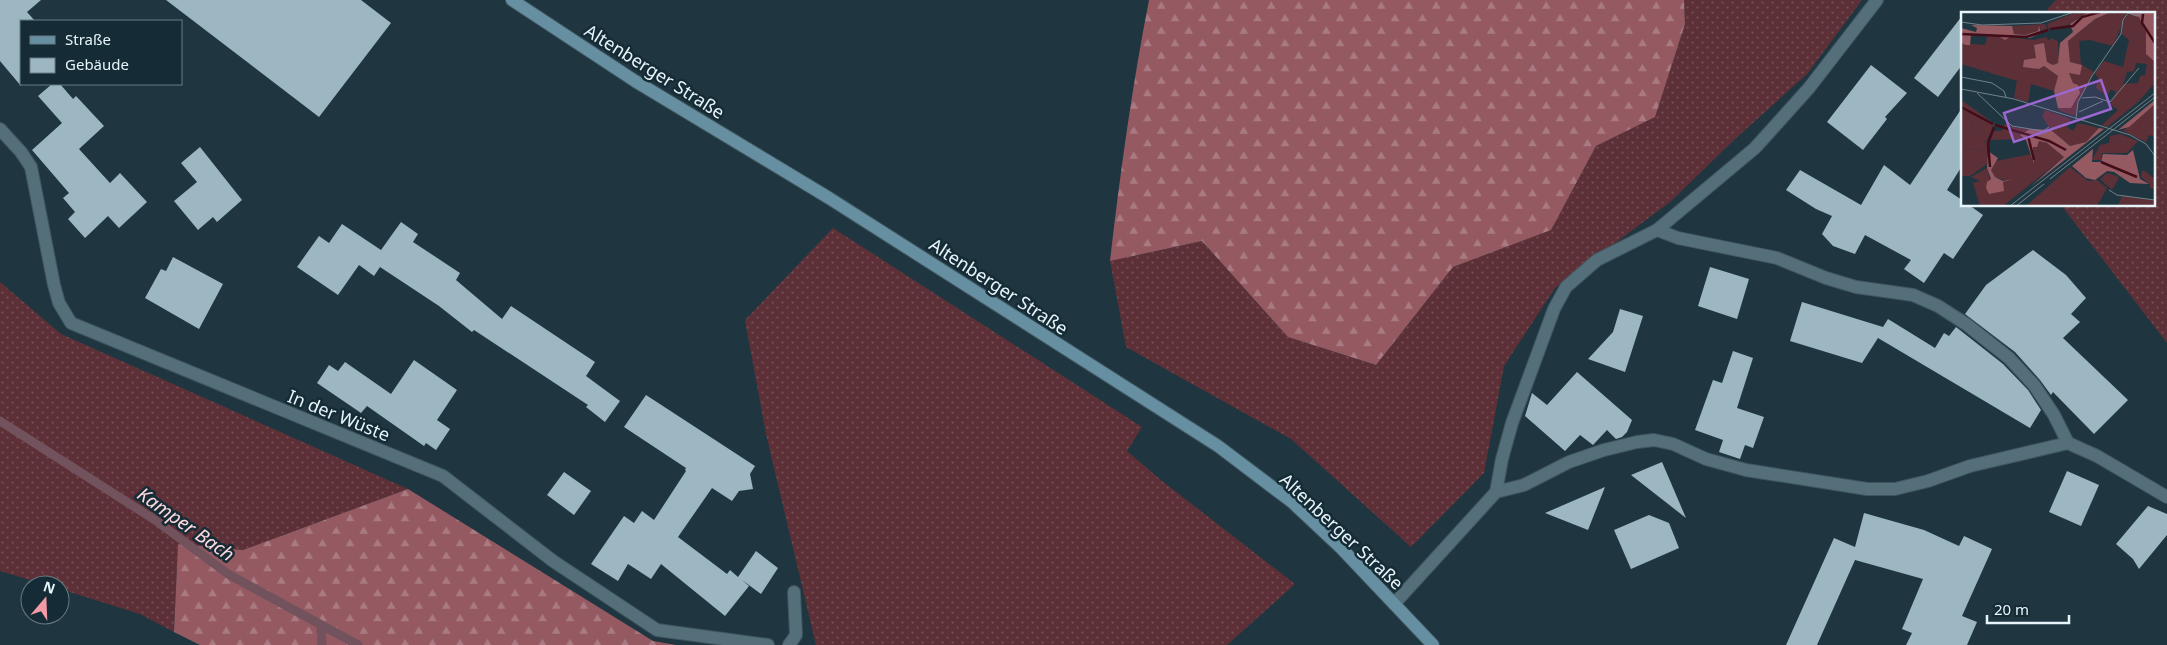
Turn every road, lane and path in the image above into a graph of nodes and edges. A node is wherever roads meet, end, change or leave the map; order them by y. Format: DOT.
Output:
graph roads {
  1 [pos="512,0"];
  2 [pos="1878,0"];
  3 [pos="0,129"];
  4 [pos="1658,230"];
  5 [pos="2068,443"];
  6 [pos="1496,492"];
  7 [pos="2167,497"];
  8 [pos="794,592"];
  9 [pos="1394,604"];
  10 [pos="768,645"];
  11 [pos="789,645"];
  12 [pos="1432,645"];
  1 -- 9 [label="main road, Altenberger Straße"];
  2 -- 4 [label="street"];
  3 -- 10 [label="street, In der Wüste"];
  4 -- 5 [label="street"];
  4 -- 6 [label="street"];
  5 -- 6 [label="street"];
  5 -- 7 [label="street"];
  6 -- 9 [label="street"];
  8 -- 11 [label="street"];
  9 -- 12 [label="main road, Altenberger Straße"];
}
